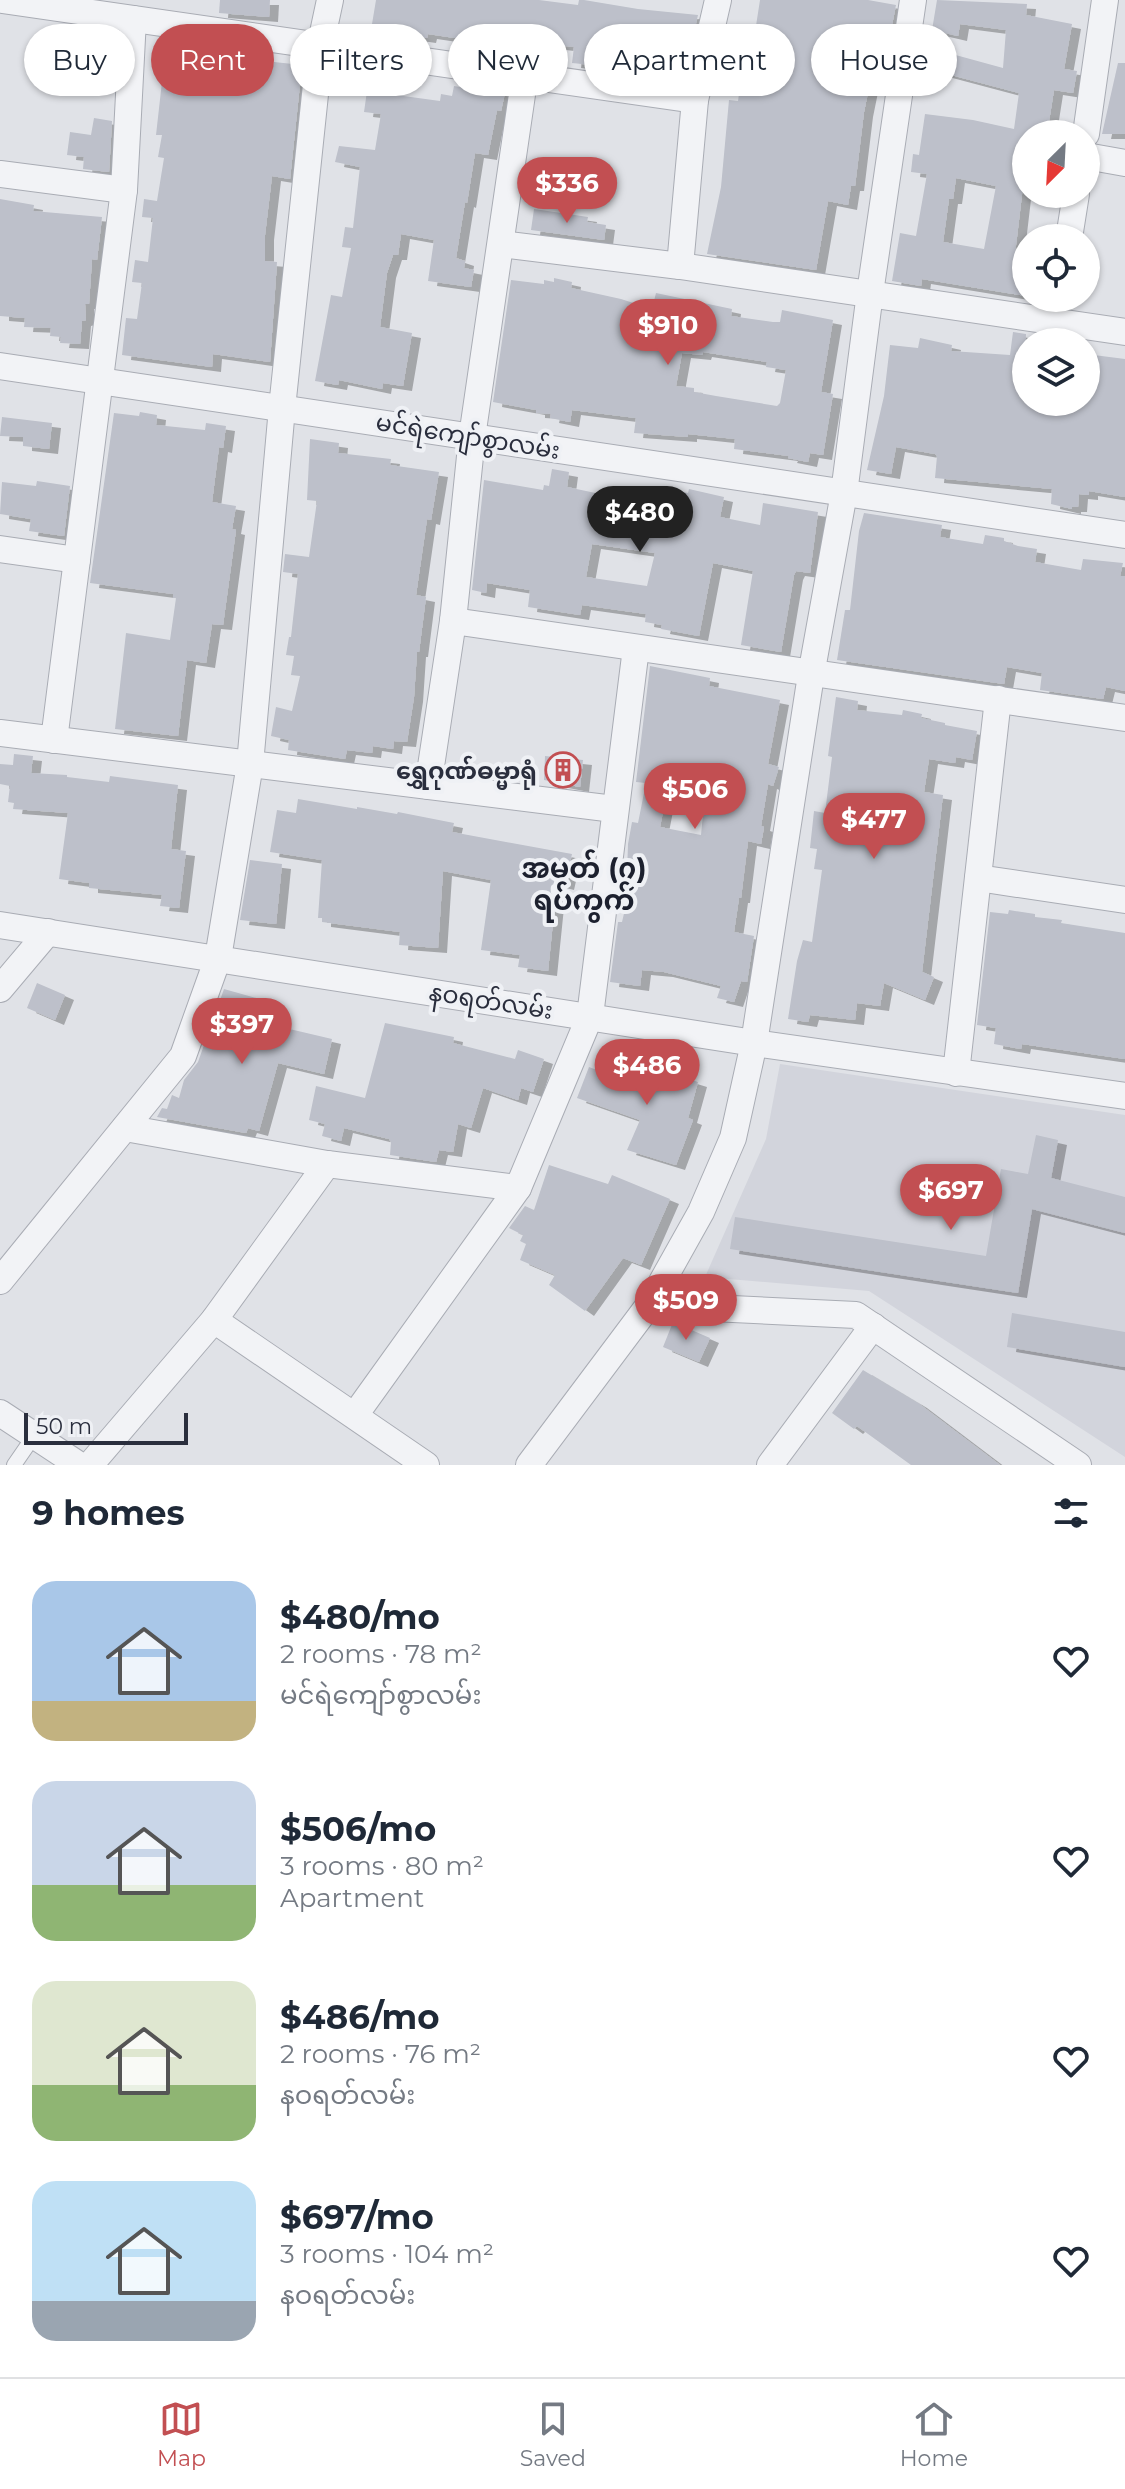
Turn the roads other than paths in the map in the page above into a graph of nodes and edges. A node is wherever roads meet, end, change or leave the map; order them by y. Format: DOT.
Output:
graph roads {
  1 [pos="2,0"];
  2 [pos="330,0"];
  3 [pos="718,0"];
  4 [pos="913,0"];
  5 [pos="1105,0"];
  6 [pos="133,19"];
  7 [pos="325,24"];
  8 [pos="290,43"];
  9 [pos="568,81"];
  10 [pos="315,96"];
  11 [pos="522,96"];
  12 [pos="695,100"];
  13 [pos="1088,120"];
  14 [pos="1100,159"];
  15 [pos="1125,163"];
  16 [pos="0,174"];
  17 [pos="124,190"];
  18 [pos="501,244"];
  19 [pos="680,266"];
  20 [pos="870,293"];
  21 [pos="1012,306"];
  22 [pos="1064,312"];
  23 [pos="1125,332"];
  24 [pos="0,366"];
  25 [pos="99,381"];
  26 [pos="282,408"];
  27 [pos="472,437"];
  28 [pos="844,493"];
  29 [pos="1125,535"];
  30 [pos="0,549"];
  31 [pos="77,560"];
  32 [pos="453,621"];
  33 [pos="636,648"];
  34 [pos="811,675"];
  35 [pos="998,699"];
  36 [pos="1125,718"];
  37 [pos="0,733"];
  38 [pos="54,740"];
  39 [pos="250,764"];
  40 [pos="428,786"];
  41 [pos="614,809"];
  42 [pos="978,878"];
  43 [pos="1125,900"];
  44 [pos="0,925"];
  45 [pos="48,932"];
  46 [pos="218,958"];
  47 [pos="0,989"];
  48 [pos="590,1016"];
  49 [pos="754,1043"];
  50 [pos="956,1073"];
  51 [pos="1125,1096"];
  52 [pos="125,1128"];
  53 [pos="327,1164"];
  54 [pos="518,1188"];
  55 [pos="0,1281"];
  56 [pos="649,1305"];
  57 [pos="214,1320"];
  58 [pos="873,1326"];
  59 [pos="0,1413"];
  60 [pos="355,1415"];
  61 [pos="34,1436"];
  62 [pos="14,1465"];
  63 [pos="79,1465"];
  64 [pos="90,1465"];
  65 [pos="426,1465"];
  66 [pos="529,1465"];
  67 [pos="770,1465"];
  68 [pos="1078,1465"];
  1 -- 6 [label="street"];
  2 -- 7 [label="street"];
  3 -- 12 [label="street"];
  4 -- 20 [label="street"];
  5 -- 13 [label="street"];
  6 -- 8 [label="street"];
  6 -- 17 [label="street"];
  9 -- 12 [label="street"];
  10 -- 26 [label="street"];
  11 -- 18 [label="street"];
  12 -- 19 [label="street"];
  14 -- 15 [label="street"];
  16 -- 17 [label="street"];
  17 -- 25 [label="street"];
  18 -- 19 [label="street"];
  18 -- 27 [label="street"];
  19 -- 20 [label="street"];
  20 -- 21 [label="street"];
  20 -- 28 [label="street"];
  22 -- 23 [label="street"];
  24 -- 25 [label="street, မင်ရဲကျော်စွာလမ်း"];
  25 -- 26 [label="street, မင်ရဲကျော်စွာလမ်း"];
  25 -- 31 [label="street"];
  26 -- 27 [label="street, မင်ရဲကျော်စွာလမ်း"];
  26 -- 39 [label="street"];
  27 -- 28 [label="street, မင်ရဲကျော်စွာလမ်း"];
  27 -- 32 [label="street"];
  28 -- 29 [label="street, မင်ရဲကျော်စွာလမ်း"];
  28 -- 34 [label="street"];
  30 -- 31 [label="street"];
  31 -- 38 [label="street"];
  32 -- 33 [label="street"];
  32 -- 40 [label="street"];
  33 -- 34 [label="street"];
  33 -- 41 [label="street"];
  34 -- 35 [label="street"];
  34 -- 49 [label="street"];
  35 -- 36 [label="street"];
  35 -- 42 [label="street"];
  37 -- 38 [label="street"];
  38 -- 39 [label="street"];
  39 -- 40 [label="street"];
  39 -- 46 [label="street"];
  40 -- 41 [label="street"];
  41 -- 48 [label="street"];
  42 -- 43 [label="street"];
  42 -- 50 [label="street"];
  44 -- 45 [label="street, နဝရတ်လမ်း"];
  45 -- 46 [label="street, နဝရတ်လမ်း"];
  45 -- 47 [label="street"];
  46 -- 48 [label="street, နဝရတ်လမ်း"];
  46 -- 52 [label="street"];
  48 -- 49 [label="street, နဝရတ်လမ်း"];
  48 -- 54 [label="street"];
  49 -- 50 [label="street, နဝရတ်လမ်း"];
  49 -- 56 [label="street"];
  50 -- 51 [label="street, နဝရတ်လမ်း"];
  52 -- 53 [label="street"];
  52 -- 55 [label="street"];
  53 -- 54 [label="street"];
  53 -- 57 [label="street"];
  54 -- 60 [label="street"];
  56 -- 58 [label="street"];
  56 -- 66 [label="street"];
  57 -- 60 [label="street"];
  57 -- 64 [label="street"];
  58 -- 67 [label="street"];
  58 -- 68 [label="street"];
  59 -- 61 [label="street"];
  60 -- 65 [label="street"];
  61 -- 62 [label="lane"];
  61 -- 63 [label="street"];
}
